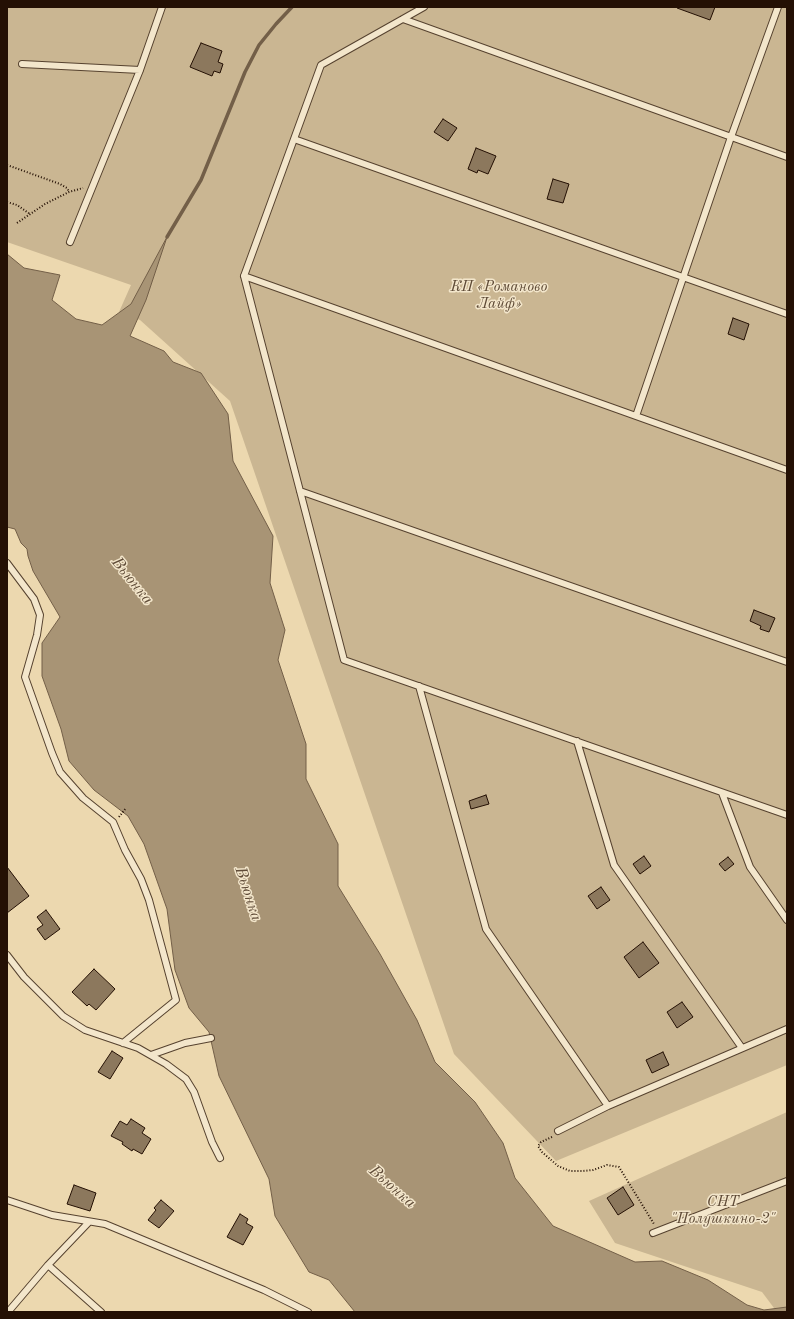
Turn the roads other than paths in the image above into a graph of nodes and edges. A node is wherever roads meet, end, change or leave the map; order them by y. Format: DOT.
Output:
graph roads {
  1 [pos="162,7"];
  2 [pos="424,7"];
  3 [pos="778,7"];
  4 [pos="403,19"];
  5 [pos="22,64"];
  6 [pos="140,70"];
  7 [pos="732,137"];
  8 [pos="294,139"];
  9 [pos="787,156"];
  10 [pos="70,242"];
  11 [pos="244,276"];
  12 [pos="684,277"];
  13 [pos="787,314"];
  14 [pos="636,416"];
  15 [pos="787,470"];
  16 [pos="300,491"];
  17 [pos="7,563"];
  18 [pos="787,662"];
  19 [pos="419,686"];
  20 [pos="576,742"];
  21 [pos="722,793"];
  22 [pos="787,815"];
  23 [pos="787,920"];
  24 [pos="7,955"];
  25 [pos="787,1029"];
  26 [pos="211,1038"];
  27 [pos="123,1043"];
  28 [pos="742,1048"];
  29 [pos="151,1055"];
  30 [pos="608,1106"];
  31 [pos="558,1131"];
  32 [pos="220,1158"];
  33 [pos="787,1181"];
  34 [pos="7,1200"];
  35 [pos="89,1222"];
  36 [pos="653,1233"];
  37 [pos="48,1265"];
  38 [pos="8,1312"];
  39 [pos="101,1312"];
  40 [pos="308,1312"];
  1 -- 6 [label="lane"];
  2 -- 4 [label="lane"];
  3 -- 7 [label="lane"];
  4 -- 7 [label="lane"];
  4 -- 8 [label="lane"];
  5 -- 6 [label="lane"];
  6 -- 10 [label="lane"];
  7 -- 9 [label="lane"];
  7 -- 12 [label="lane"];
  8 -- 11 [label="lane"];
  8 -- 12 [label="lane"];
  11 -- 14 [label="lane"];
  11 -- 16 [label="lane"];
  12 -- 13 [label="lane"];
  12 -- 14 [label="lane"];
  14 -- 15 [label="lane"];
  16 -- 18 [label="lane"];
  16 -- 19 [label="lane"];
  17 -- 27 [label="lane"];
  19 -- 20 [label="lane"];
  19 -- 30 [label="lane"];
  20 -- 21 [label="lane"];
  20 -- 28 [label="lane"];
  21 -- 22 [label="lane"];
  21 -- 23 [label="lane"];
  24 -- 27 [label="lane"];
  25 -- 28 [label="lane"];
  26 -- 29 [label="lane"];
  27 -- 29 [label="lane"];
  28 -- 30 [label="lane"];
  29 -- 32 [label="lane"];
  30 -- 31 [label="lane"];
  33 -- 36 [label="lane"];
  34 -- 35 [label="lane"];
  35 -- 37 [label="lane"];
  35 -- 40 [label="lane"];
  37 -- 38 [label="lane"];
  37 -- 39 [label="lane"];
}
